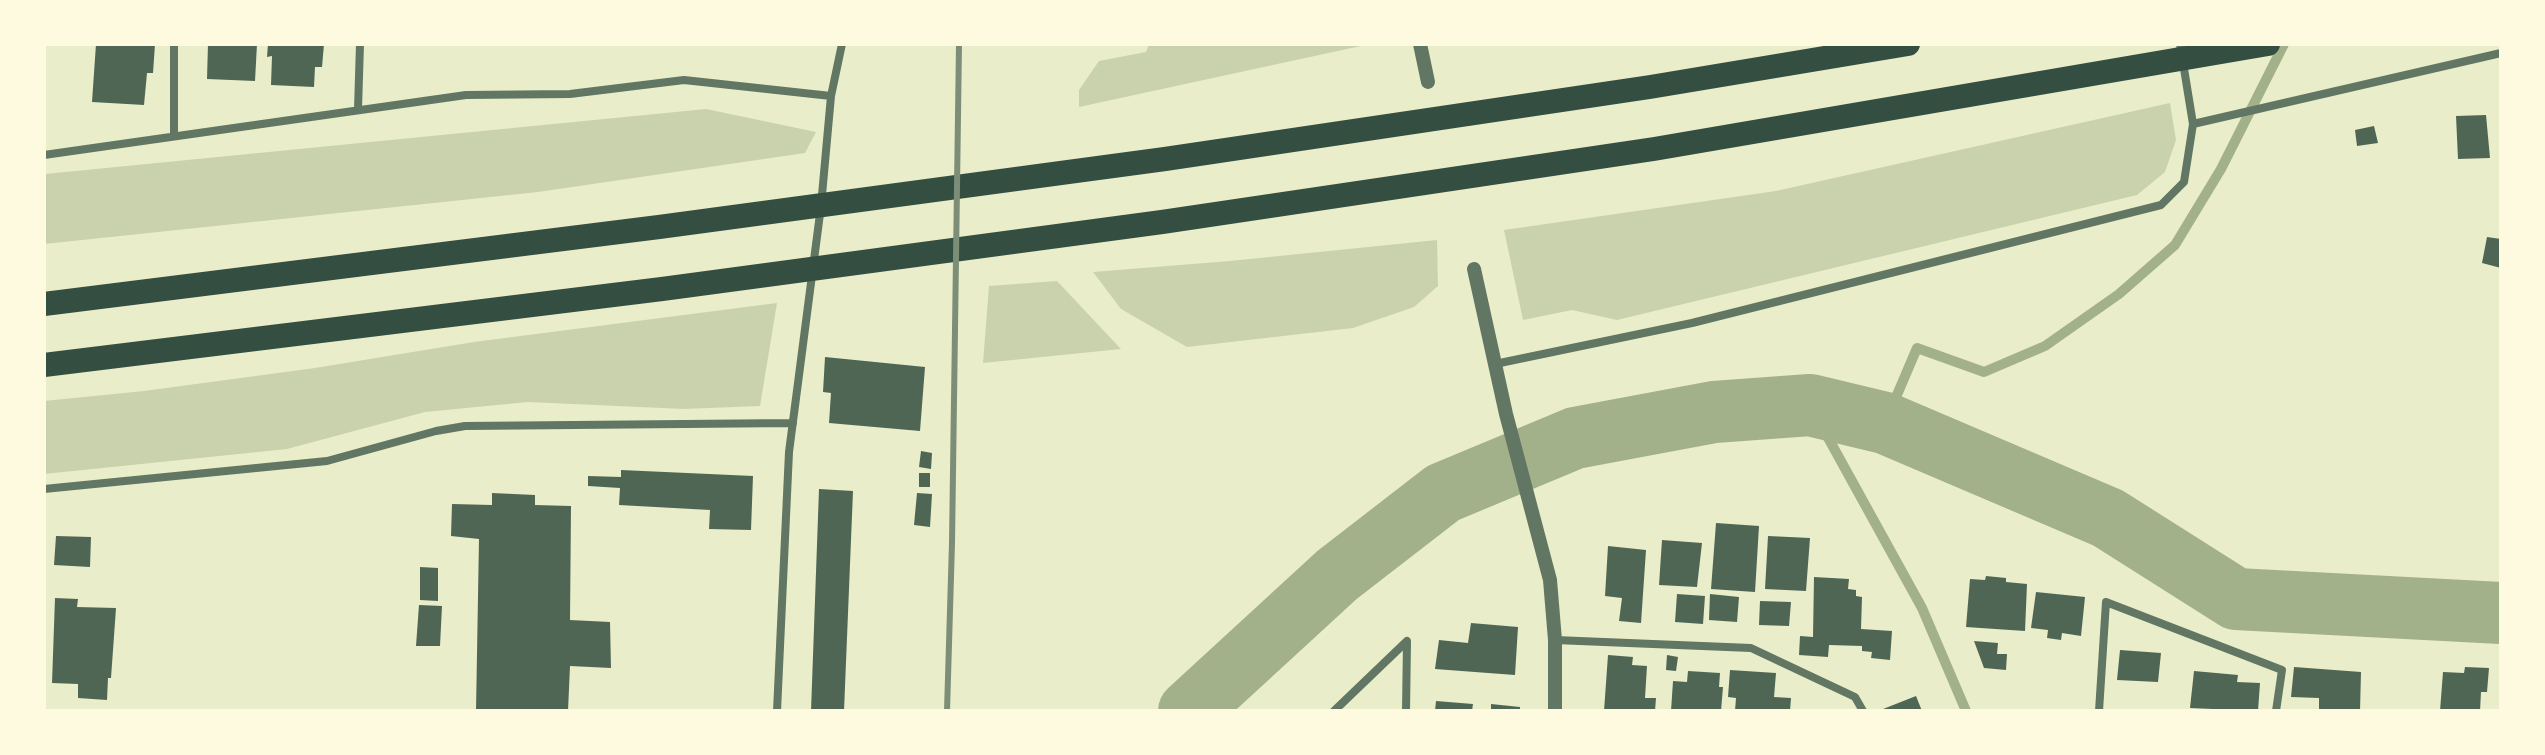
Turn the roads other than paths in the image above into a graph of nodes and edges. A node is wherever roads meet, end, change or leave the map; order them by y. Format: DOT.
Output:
graph roads {
  1 [pos="174,44"];
  2 [pos="360,44"];
  3 [pos="842,44"];
  4 [pos="1420,44"];
  5 [pos="1908,44"];
  6 [pos="2180,44"];
  7 [pos="2268,44"];
  8 [pos="2501,53"];
  9 [pos="1428,82"];
  10 [pos="831,96"];
  11 [pos="358,109"];
  12 [pos="2193,124"];
  13 [pos="174,136"];
  14 [pos="44,155"];
  15 [pos="1474,269"];
  16 [pos="44,304"];
  17 [pos="1495,364"];
  18 [pos="44,365"];
  19 [pos="793,423"];
  20 [pos="44,489"];
  21 [pos="1555,640"];
  22 [pos="777,711"];
  23 [pos="1334,711"];
  24 [pos="1406,711"];
  25 [pos="1555,711"];
  26 [pos="1863,711"];
  27 [pos="2099,711"];
  28 [pos="2276,711"];
  1 -- 13 [label="street"];
  2 -- 11 [label="street"];
  3 -- 10 [label="street"];
  4 -- 9 [label="street"];
  5 -- 16 [label="highway"];
  6 -- 12 [label="street"];
  7 -- 18 [label="highway"];
  8 -- 12 [label="street"];
  10 -- 11 [label="street"];
  10 -- 19 [label="street"];
  11 -- 13 [label="street"];
  12 -- 17 [label="street"];
  13 -- 14 [label="street"];
  15 -- 17 [label="street"];
  17 -- 21 [label="street"];
  19 -- 20 [label="street"];
  19 -- 22 [label="street"];
  21 -- 25 [label="street"];
  21 -- 26 [label="street"];
  23 -- 24 [label="street"];
  27 -- 28 [label="street"];
}
